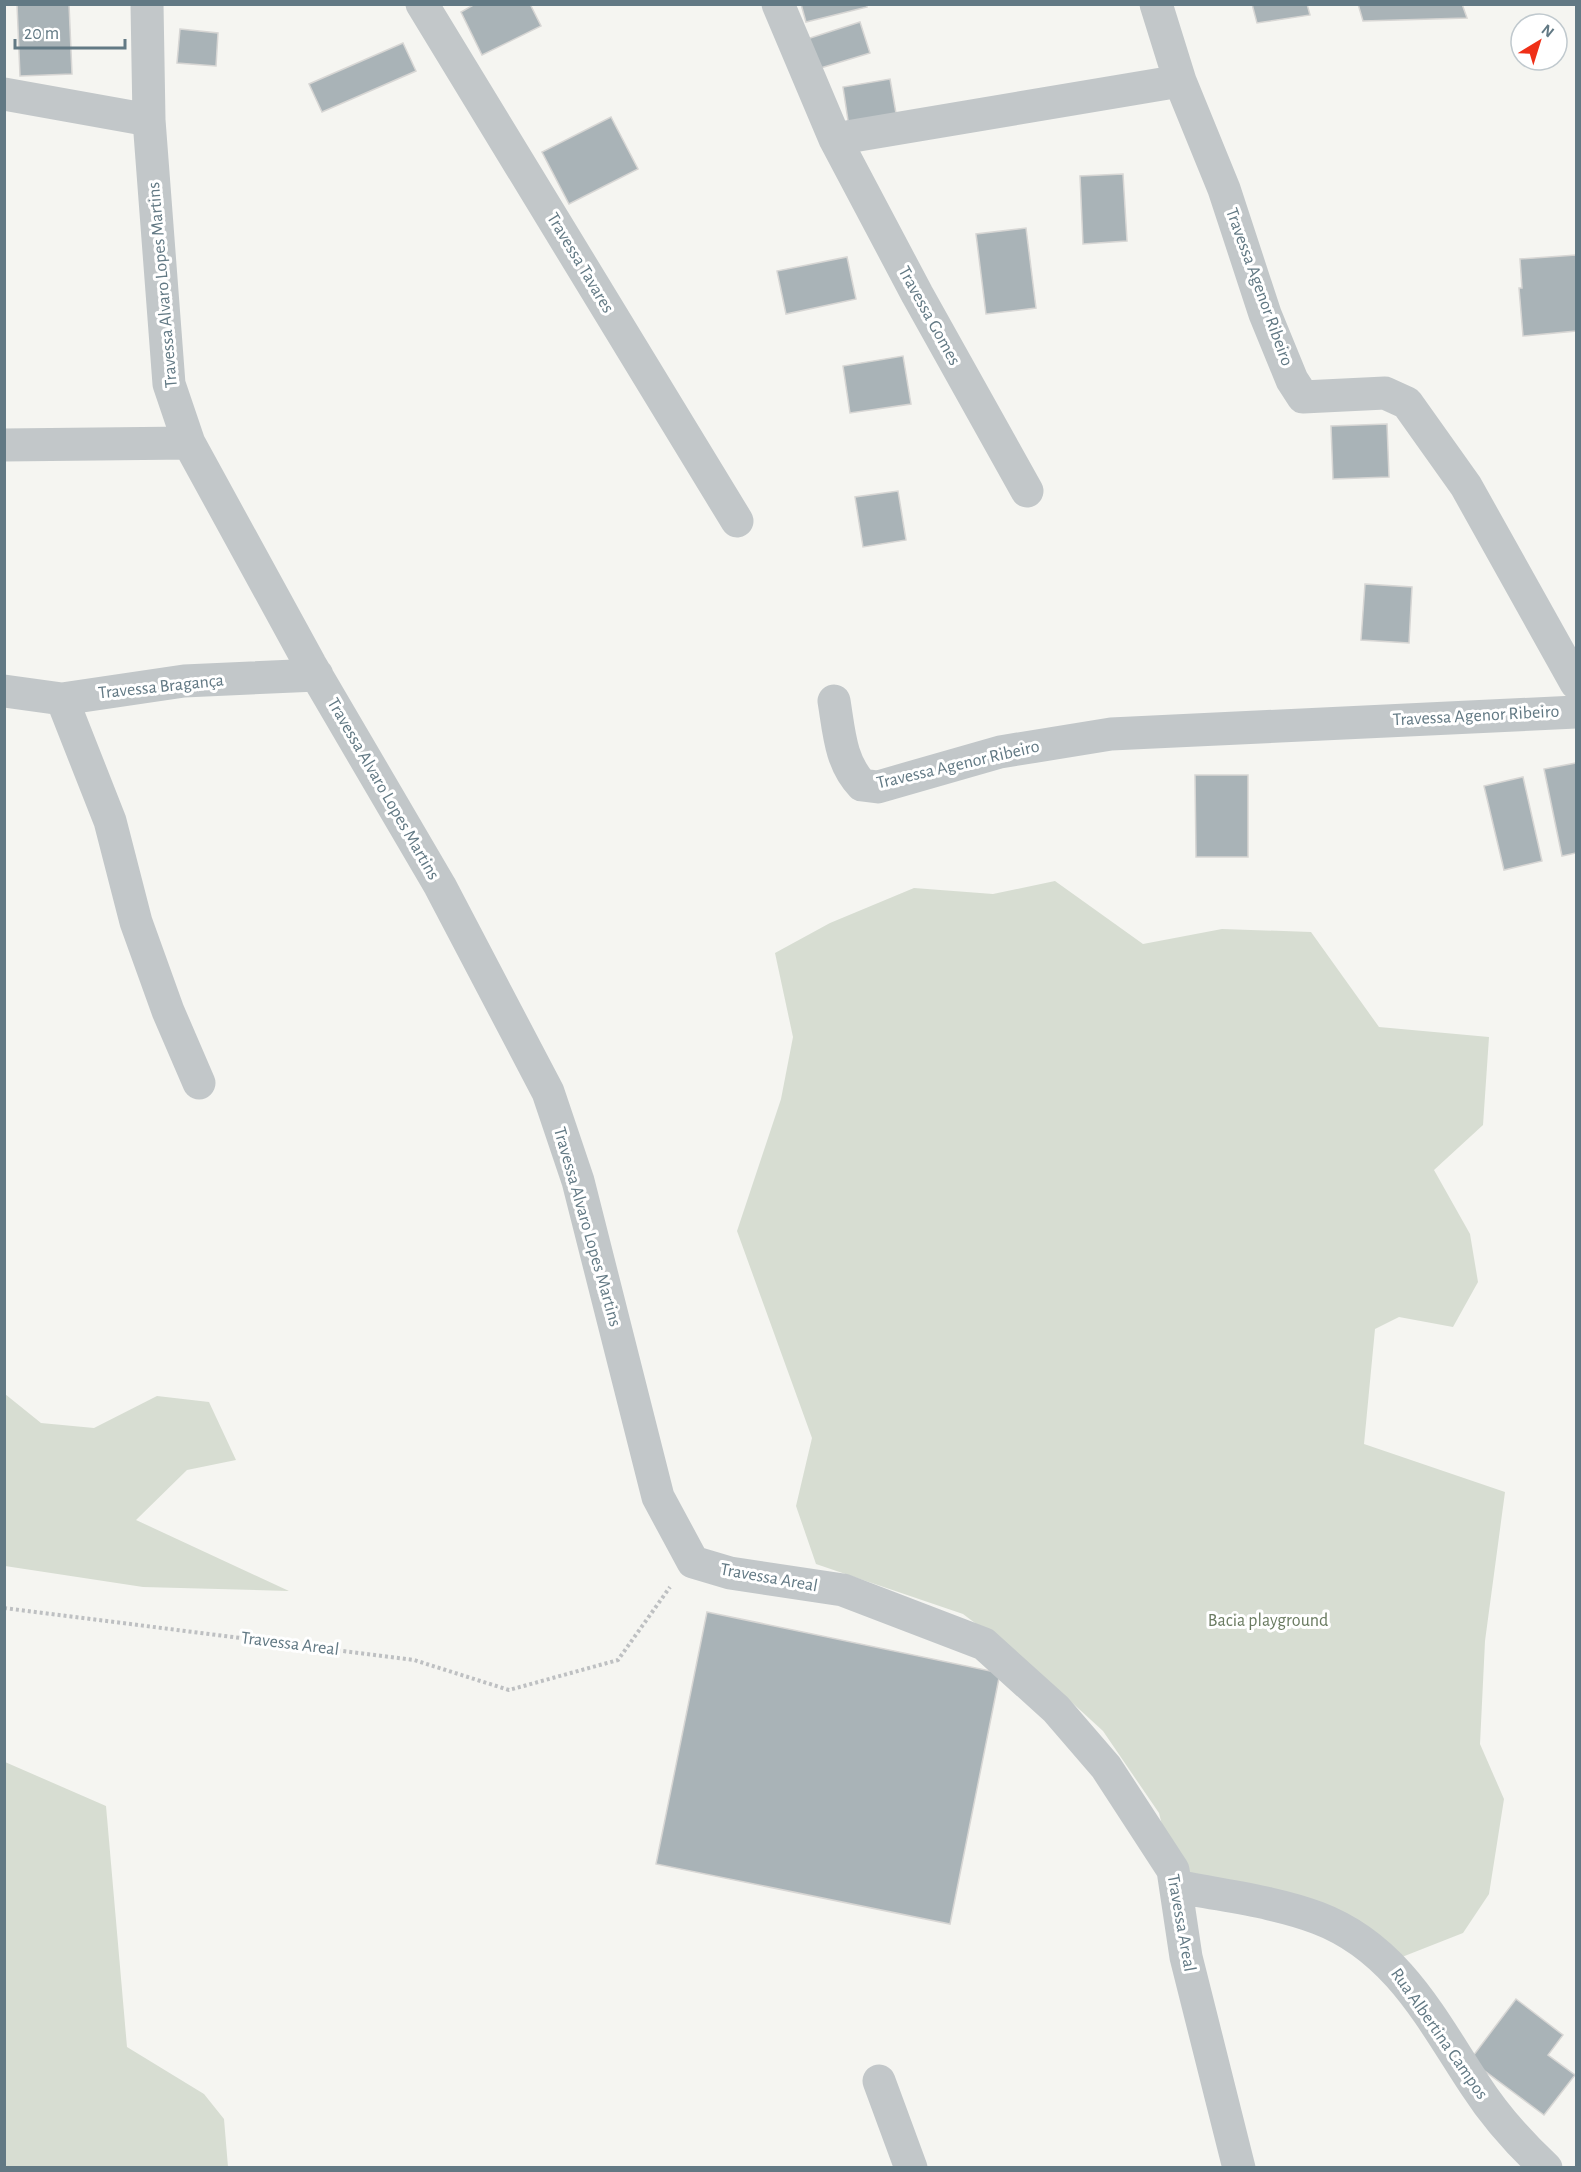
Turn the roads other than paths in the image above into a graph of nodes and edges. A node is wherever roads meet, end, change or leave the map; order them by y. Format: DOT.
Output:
graph roads {
  1 [pos="147,4"];
  2 [pos="422,4"];
  3 [pos="778,4"];
  4 [pos="1156,4"];
  5 [pos="1180,81"];
  6 [pos="4,94"];
  7 [pos="149,120"];
  8 [pos="835,139"];
  9 [pos="189,443"];
  10 [pos="4,445"];
  11 [pos="1027,491"];
  12 [pos="737,521"];
  13 [pos="317,675"];
  14 [pos="1576,683"];
  15 [pos="4,691"];
  16 [pos="62,699"];
  17 [pos="834,701"];
  18 [pos="1576,712"];
  19 [pos="199,1083"];
  20 [pos="693,1562"];
  21 [pos="1176,1886"];
  22 [pos="879,2081"];
  23 [pos="910,2168"];
  24 [pos="1239,2168"];
  25 [pos="1546,2168"];
  1 -- 7 [label="street, Travessa Alvaro Lopes Martins"];
  2 -- 12 [label="street, Travessa Tavares"];
  3 -- 8 [label="street, Travessa Gomes"];
  4 -- 5 [label="street, Travessa Agenor Ribeiro"];
  5 -- 8 [label="street"];
  5 -- 14 [label="street, Travessa Agenor Ribeiro"];
  6 -- 7 [label="street"];
  7 -- 9 [label="street, Travessa Alvaro Lopes Martins"];
  8 -- 11 [label="street, Travessa Gomes"];
  9 -- 10 [label="street"];
  9 -- 13 [label="street, Travessa Alvaro Lopes Martins"];
  13 -- 16 [label="street, Travessa Bragança"];
  13 -- 20 [label="street, Travessa Alvaro Lopes Martins"];
  15 -- 16 [label="street, Travessa Bragança"];
  16 -- 19 [label="street"];
  17 -- 18 [label="street, Travessa Agenor Ribeiro"];
  20 -- 21 [label="street, Travessa Areal"];
  21 -- 24 [label="street, Travessa Areal"];
  21 -- 25 [label="street, Rua Albertina Campos"];
  22 -- 23 [label="street"];
}
